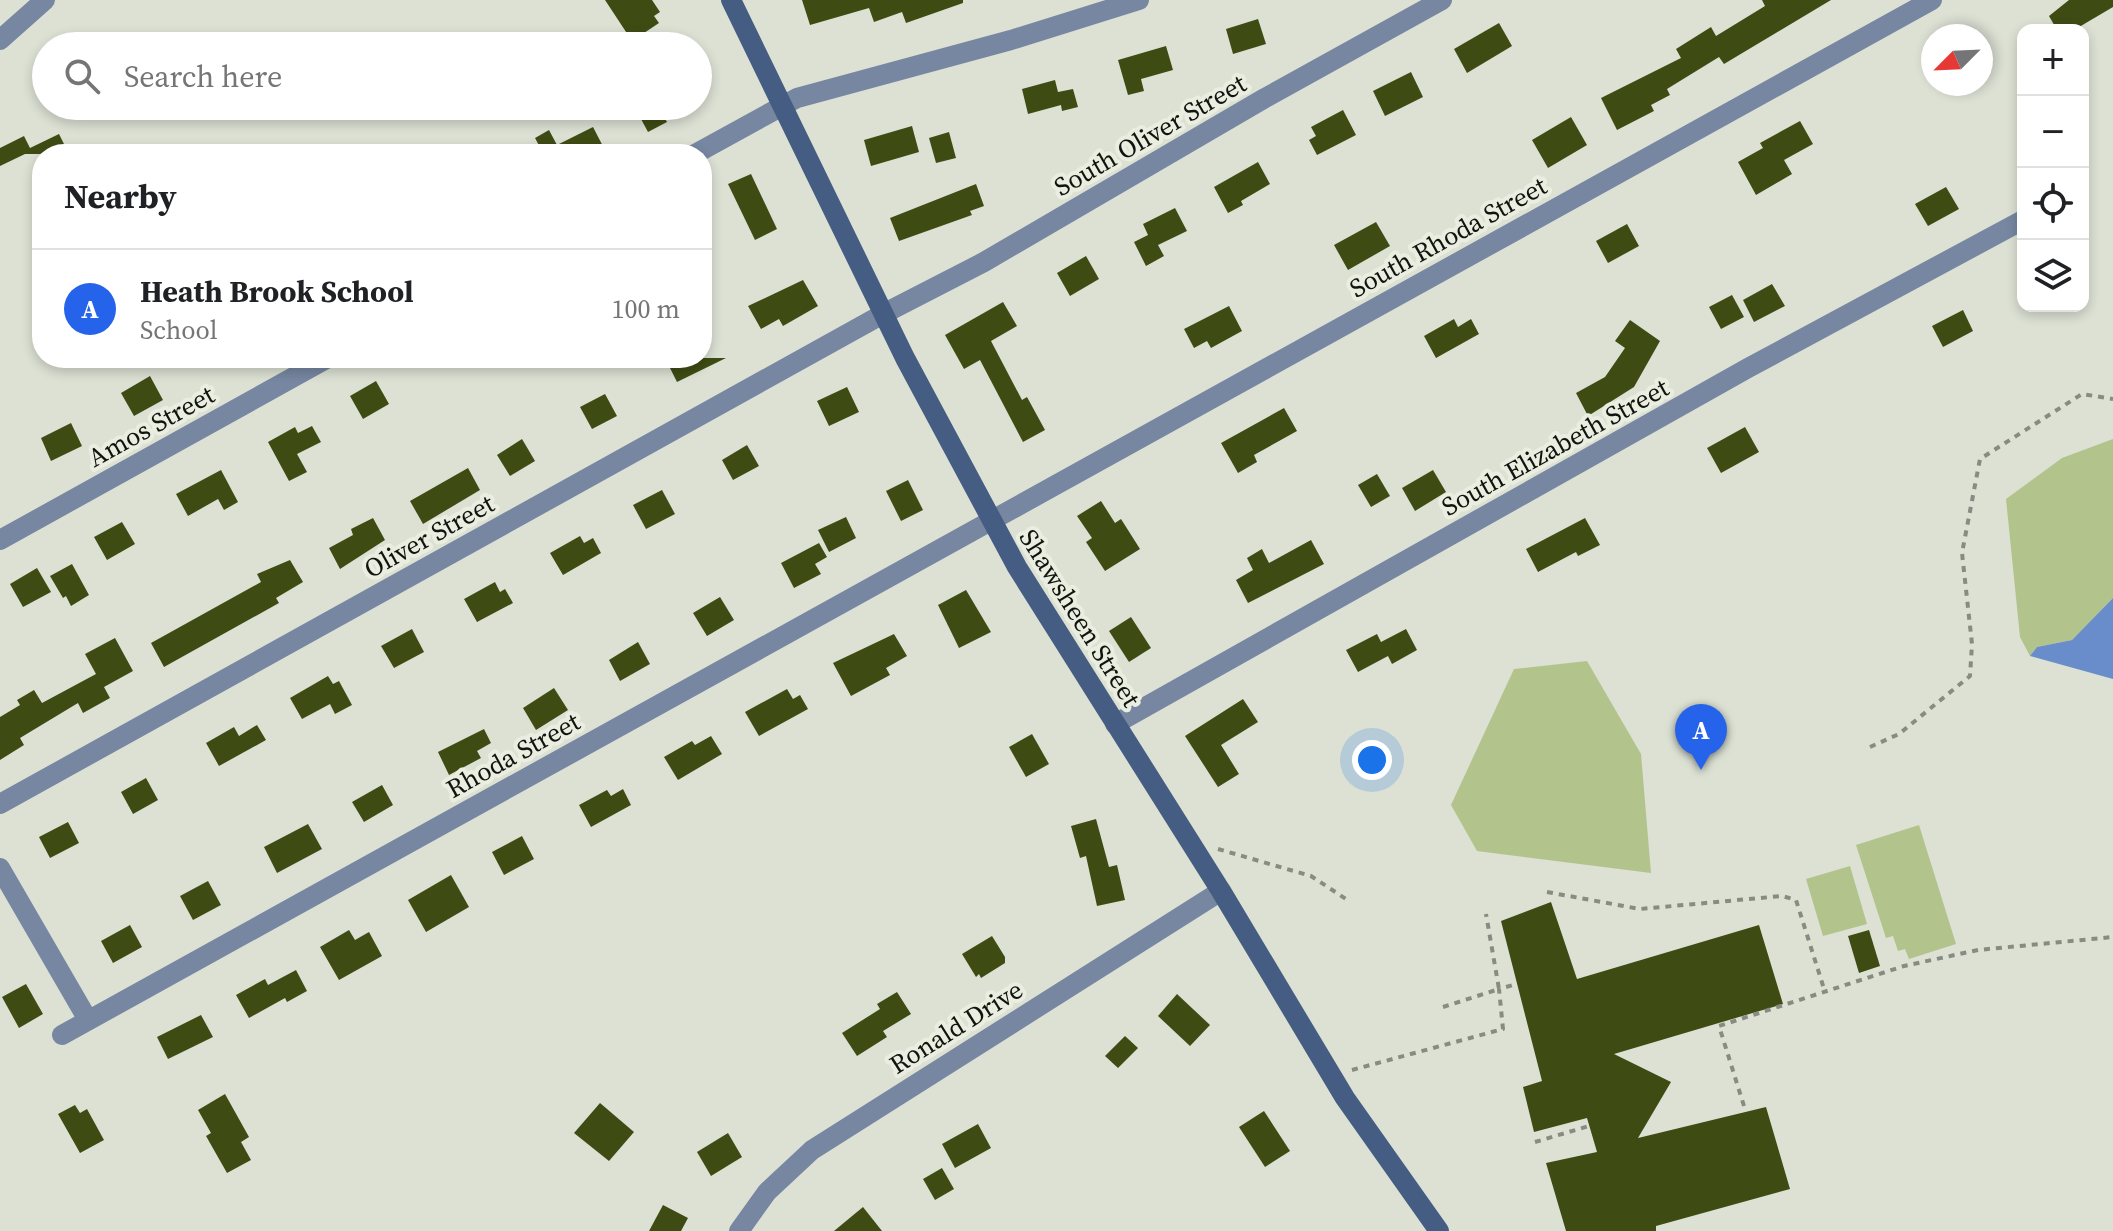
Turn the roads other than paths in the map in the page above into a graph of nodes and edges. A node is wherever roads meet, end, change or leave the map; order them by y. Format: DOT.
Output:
graph roads {
  1 [pos="45,0"];
  2 [pos="731,0"];
  3 [pos="1139,0"];
  4 [pos="1442,0"];
  5 [pos="1932,0"];
  6 [pos="0,40"];
  7 [pos="785,104"];
  8 [pos="712,145"];
  9 [pos="2017,223"];
  10 [pos="883,314"];
  11 [pos="310,368"];
  12 [pos="990,520"];
  13 [pos="0,540"];
  14 [pos="1115,724"];
  15 [pos="0,804"];
  16 [pos="0,868"];
  17 [pos="1221,891"];
  18 [pos="88,1020"];
  19 [pos="62,1035"];
  20 [pos="739,1231"];
  21 [pos="1439,1231"];
  1 -- 6 [label="street"];
  2 -- 7 [label="main road, Shawsheen Street"];
  3 -- 7 [label="street"];
  4 -- 10 [label="street, South Oliver Street"];
  5 -- 12 [label="street, South Rhoda Street"];
  7 -- 8 [label="street"];
  7 -- 10 [label="main road, Shawsheen Street"];
  9 -- 14 [label="street, South Elizabeth Street"];
  10 -- 12 [label="main road, Shawsheen Street"];
  10 -- 15 [label="street, Oliver Street"];
  11 -- 13 [label="street, Amos Street"];
  12 -- 14 [label="main road, Shawsheen Street"];
  12 -- 18 [label="street, Rhoda Street"];
  14 -- 17 [label="main road, Shawsheen Street"];
  16 -- 18 [label="street"];
  17 -- 20 [label="street, Ronald Drive"];
  17 -- 21 [label="main road, Shawsheen Street"];
  18 -- 19 [label="street, Rhoda Street"];
}
